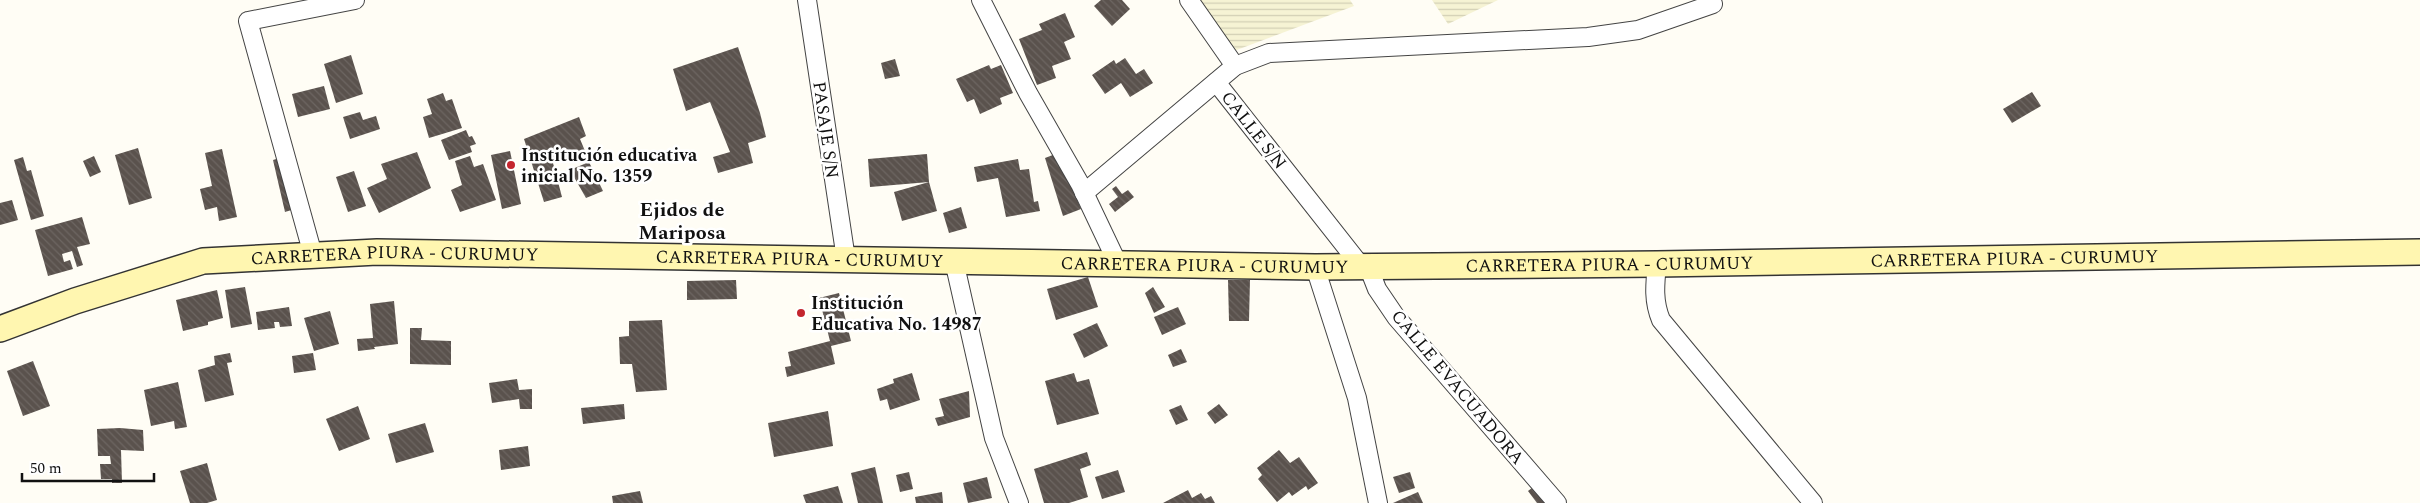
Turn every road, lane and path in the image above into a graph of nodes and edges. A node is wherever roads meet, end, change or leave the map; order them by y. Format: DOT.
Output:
graph roads {
  1 [pos="355,0"];
  2 [pos="807,0"];
  3 [pos="982,0"];
  4 [pos="1189,0"];
  5 [pos="1714,4"];
  6 [pos="1235,66"];
  7 [pos="1216,82"];
  8 [pos="1084,193"];
  9 [pos="2420,252"];
  10 [pos="313,255"];
  11 [pos="846,260"];
  12 [pos="954,261"];
  13 [pos="1118,264"];
  14 [pos="1657,264"];
  15 [pos="1365,266"];
  16 [pos="1315,267"];
  17 [pos="0,329"];
  18 [pos="1019,503"];
  19 [pos="1378,503"];
  20 [pos="1557,503"];
  21 [pos="1813,503"];
  1 -- 10 [label="street"];
  2 -- 11 [label="street, PASAJE S/N"];
  3 -- 8 [label="street"];
  4 -- 6 [label="street"];
  5 -- 6 [label="street"];
  6 -- 7 [label="street"];
  7 -- 8 [label="street, CALLE S/N"];
  7 -- 15 [label="street, CALLE S/N"];
  8 -- 13 [label="street"];
  9 -- 14 [label="main road, CARRETERA PIURA - CURUMUY"];
  10 -- 11 [label="main road, CARRETERA PIURA - CURUMUY"];
  10 -- 17 [label="main road, CARRETERA PIURA - CURUMUY"];
  11 -- 12 [label="main road, CARRETERA PIURA - CURUMUY"];
  12 -- 13 [label="main road, CARRETERA PIURA - CURUMUY"];
  12 -- 18 [label="street"];
  13 -- 16 [label="main road, CARRETERA PIURA - CURUMUY"];
  14 -- 15 [label="main road, CARRETERA PIURA - CURUMUY"];
  14 -- 21 [label="street"];
  15 -- 16 [label="main road, CARRETERA PIURA - CURUMUY"];
  15 -- 20 [label="street, CALLE EVACUADORA"];
  16 -- 19 [label="street"];
}
